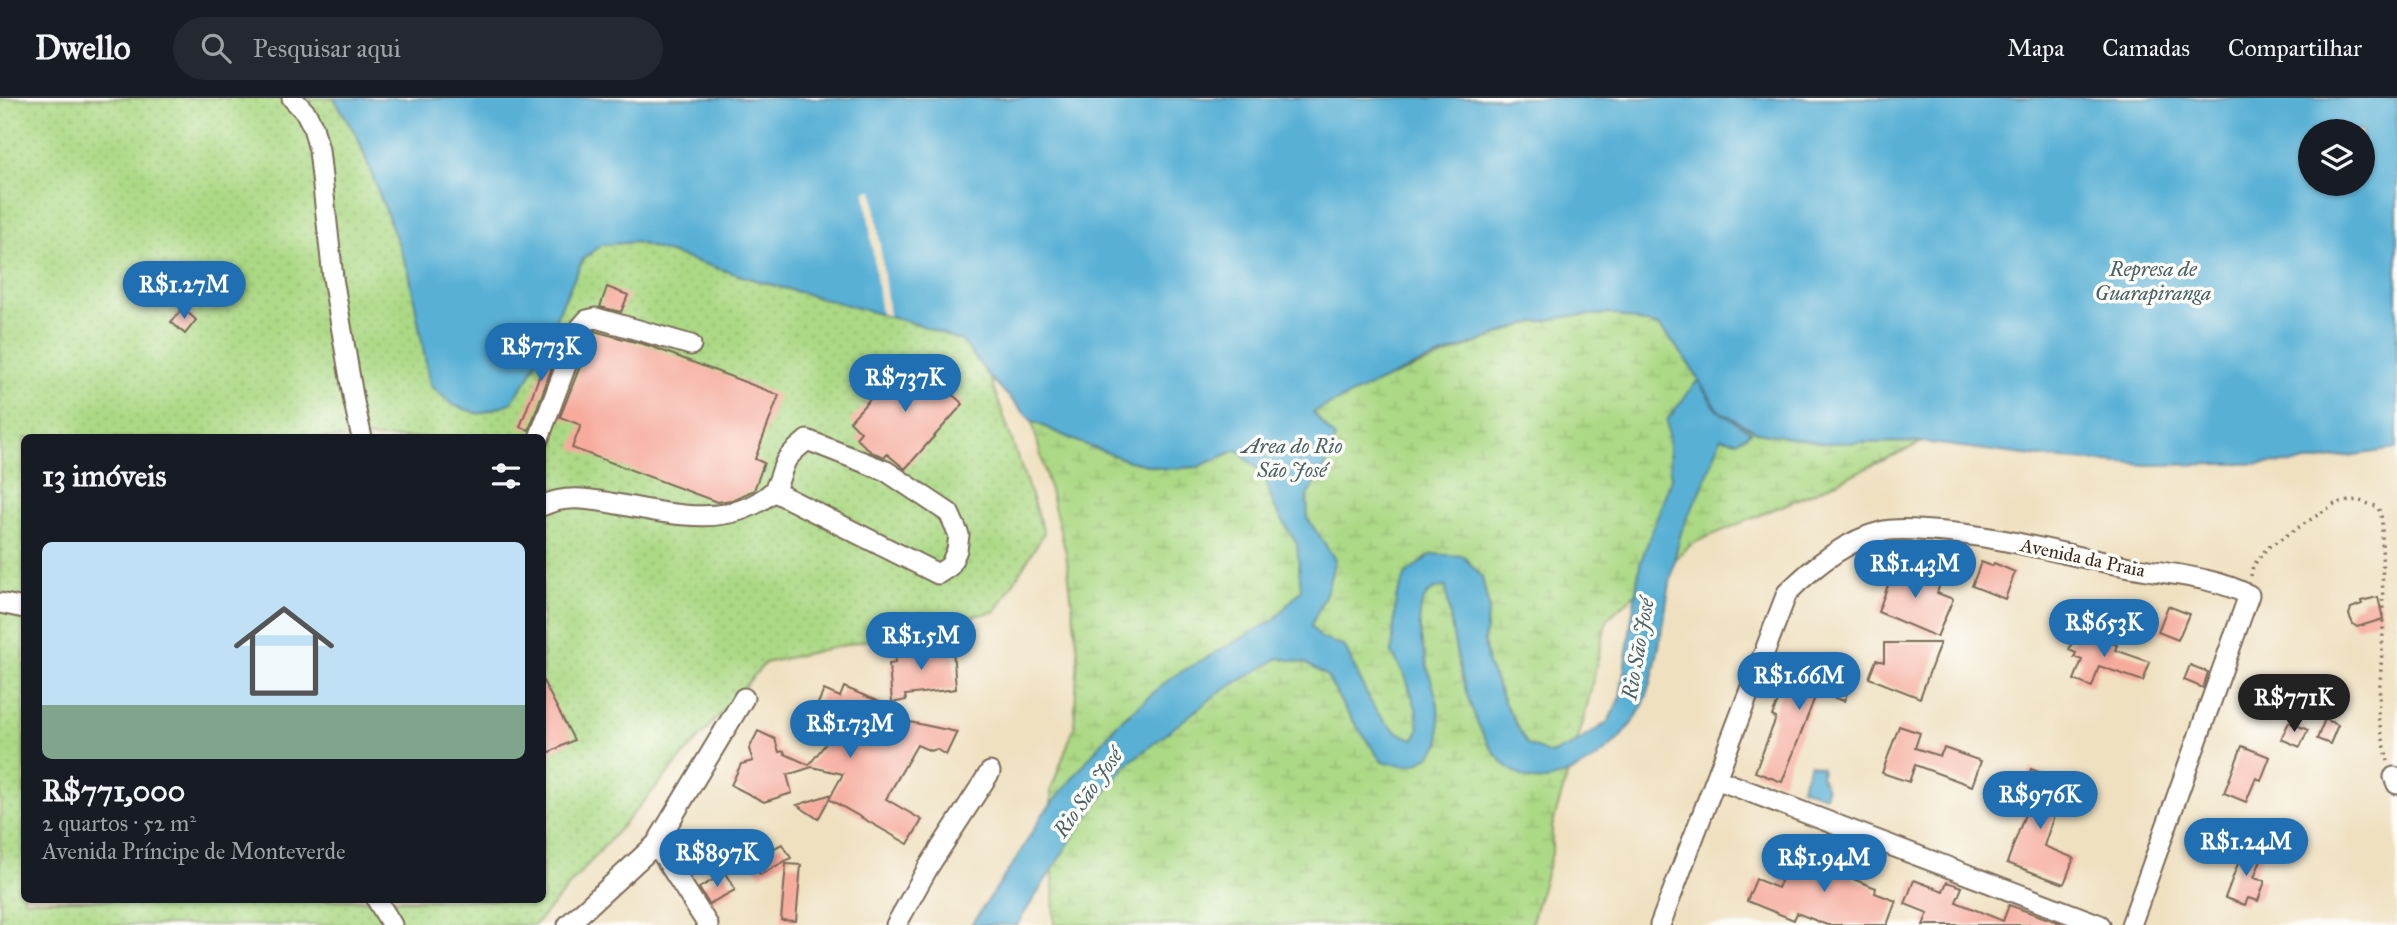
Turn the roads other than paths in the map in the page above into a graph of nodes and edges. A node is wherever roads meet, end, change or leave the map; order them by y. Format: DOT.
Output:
graph roads {
  1 [pos="292,98"];
  2 [pos="691,345"];
  3 [pos="361,434"];
  4 [pos="540,434"];
  5 [pos="773,491"];
  6 [pos="546,504"];
  7 [pos="0,603"];
  8 [pos="21,607"];
  9 [pos="744,698"];
  10 [pos="990,772"];
  11 [pos="1716,779"];
  12 [pos="656,844"];
  13 [pos="379,903"];
  14 [pos="392,925"];
  15 [pos="568,925"];
  16 [pos="708,925"];
  17 [pos="896,925"];
  18 [pos="1660,925"];
  19 [pos="2100,925"];
  20 [pos="2130,925"];
  1 -- 3 [label="street"];
  2 -- 4 [label="street"];
  5 -- 5 [label="street"];
  5 -- 6 [label="street"];
  7 -- 8 [label="street"];
  9 -- 12 [label="street"];
  10 -- 17 [label="street"];
  11 -- 18 [label="street, Avenida da Praia"];
  11 -- 19 [label="street"];
  11 -- 20 [label="street, Avenida da Praia"];
  12 -- 15 [label="street"];
  12 -- 16 [label="street"];
  13 -- 14 [label="street"];
}
